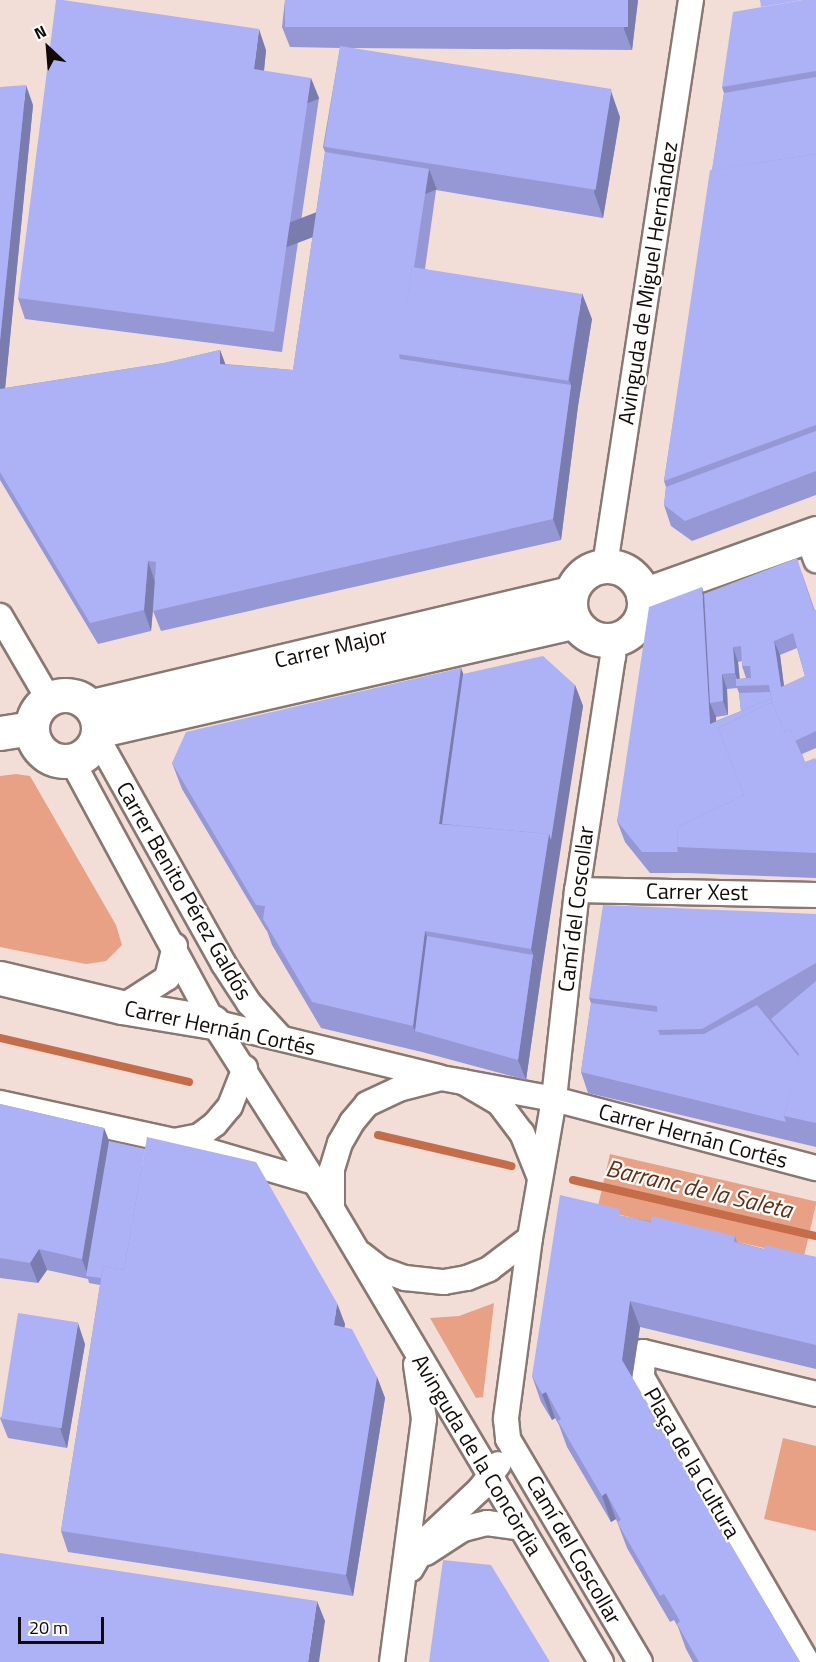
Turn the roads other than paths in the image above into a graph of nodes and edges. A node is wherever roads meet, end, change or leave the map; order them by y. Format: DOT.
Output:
graph roads {
  1 [pos="691,0"];
  2 [pos="813,543"];
  3 [pos="605,565"];
  4 [pos="643,595"];
  5 [pos="572,607"];
  6 [pos="0,616"];
  7 [pos="609,641"];
  8 [pos="48,698"];
  9 [pos="97,725"];
  10 [pos="32,728"];
  11 [pos="0,734"];
  12 [pos="72,761"];
  13 [pos="577,890"];
  14 [pos="816,895"];
  15 [pos="175,946"];
  16 [pos="0,978"];
  17 [pos="122,1007"];
  18 [pos="213,1022"];
  19 [pos="279,1036"];
  20 [pos="245,1068"];
  21 [pos="452,1080"];
  22 [pos="554,1099"];
  23 [pos="0,1103"];
  24 [pos="174,1141"];
  25 [pos="816,1168"];
  26 [pos="540,1178"];
  27 [pos="314,1182"];
  28 [pos="537,1204"];
  29 [pos="332,1209"];
  30 [pos="560,1215"];
  31 [pos="530,1238"];
  32 [pos="355,1248"];
  33 [pos="412,1348"];
  34 [pos="816,1394"];
  35 [pos="508,1438"];
  36 [pos="492,1476"];
  37 [pos="522,1528"];
  38 [pos="413,1564"];
  39 [pos="403,1588"];
  40 [pos="392,1662"];
  41 [pos="601,1662"];
  42 [pos="640,1662"];
  43 [pos="807,1662"];
  1 -- 3 [label="street, Avinguda de Miguel Hernández"];
  2 -- 4 [label="street"];
  3 -- 4 [label="street"];
  3 -- 5 [label="street"];
  4 -- 7 [label="street"];
  5 -- 7 [label="street"];
  5 -- 9 [label="street, Carrer Major"];
  6 -- 8 [label="street"];
  7 -- 13 [label="street, Camí del Coscollar"];
  8 -- 9 [label="street"];
  8 -- 10 [label="street"];
  9 -- 12 [label="street"];
  9 -- 19 [label="street, Carrer Benito Pérez Galdós"];
  10 -- 11 [label="street"];
  10 -- 12 [label="street"];
  12 -- 15 [label="street, Carrer Benito Pérez Galdós"];
  13 -- 14 [label="street, Carrer Xest"];
  13 -- 22 [label="street, Camí del Coscollar"];
  15 -- 17 [label="street, Carrer Benito Pérez Galdós"];
  15 -- 18 [label="street, Carrer Benito Pérez Galdós"];
  16 -- 17 [label="street, Carrer Hernán Cortés"];
  17 -- 18 [label="street, Carrer Hernán Cortés"];
  18 -- 19 [label="street, Carrer Hernán Cortés"];
  18 -- 20 [label="street, Carrer Benito Pérez Galdós"];
  19 -- 21 [label="street, Carrer Hernán Cortés"];
  20 -- 24 [label="street, Carrer Hernán Cortés"];
  20 -- 27 [label="street, Carrer Benito Pérez Galdós"];
  21 -- 22 [label="street, Carrer Hernán Cortés"];
  21 -- 26 [label="street, Camí del Coscollar"];
  21 -- 29 [label="street"];
  22 -- 25 [label="street, Carrer Hernán Cortés"];
  22 -- 26 [label="street, Camí del Coscollar"];
  23 -- 24 [label="street, Carrer Hernán Cortés"];
  24 -- 27 [label="street, Carrer Hernán Cortés"];
  26 -- 28 [label="street, Camí del Coscollar"];
  27 -- 29 [label="street, Carrer Benito Pérez Galdós"];
  28 -- 30 [label="street"];
  28 -- 31 [label="street, Camí del Coscollar"];
  29 -- 32 [label="street"];
  31 -- 32 [label="street"];
  31 -- 35 [label="street, Camí del Coscollar"];
  32 -- 33 [label="street, Avinguda de la Concòrdia"];
  33 -- 36 [label="street, Avinguda de la Concòrdia"];
  33 -- 39 [label="street, Camí del Coscollar"];
  34 -- 43 [label="street, Plaça de la Cultura"];
  35 -- 36 [label="street, Camí del Coscollar"];
  35 -- 42 [label="street, Camí del Coscollar"];
  36 -- 37 [label="street, Avinguda de la Concòrdia"];
  36 -- 38 [label="street, Camí del Coscollar"];
  37 -- 38 [label="street"];
  37 -- 41 [label="street, Avinguda de la Concòrdia"];
  38 -- 39 [label="street, Camí del Coscollar"];
  39 -- 40 [label="street, Camí del Coscollar"];
}
